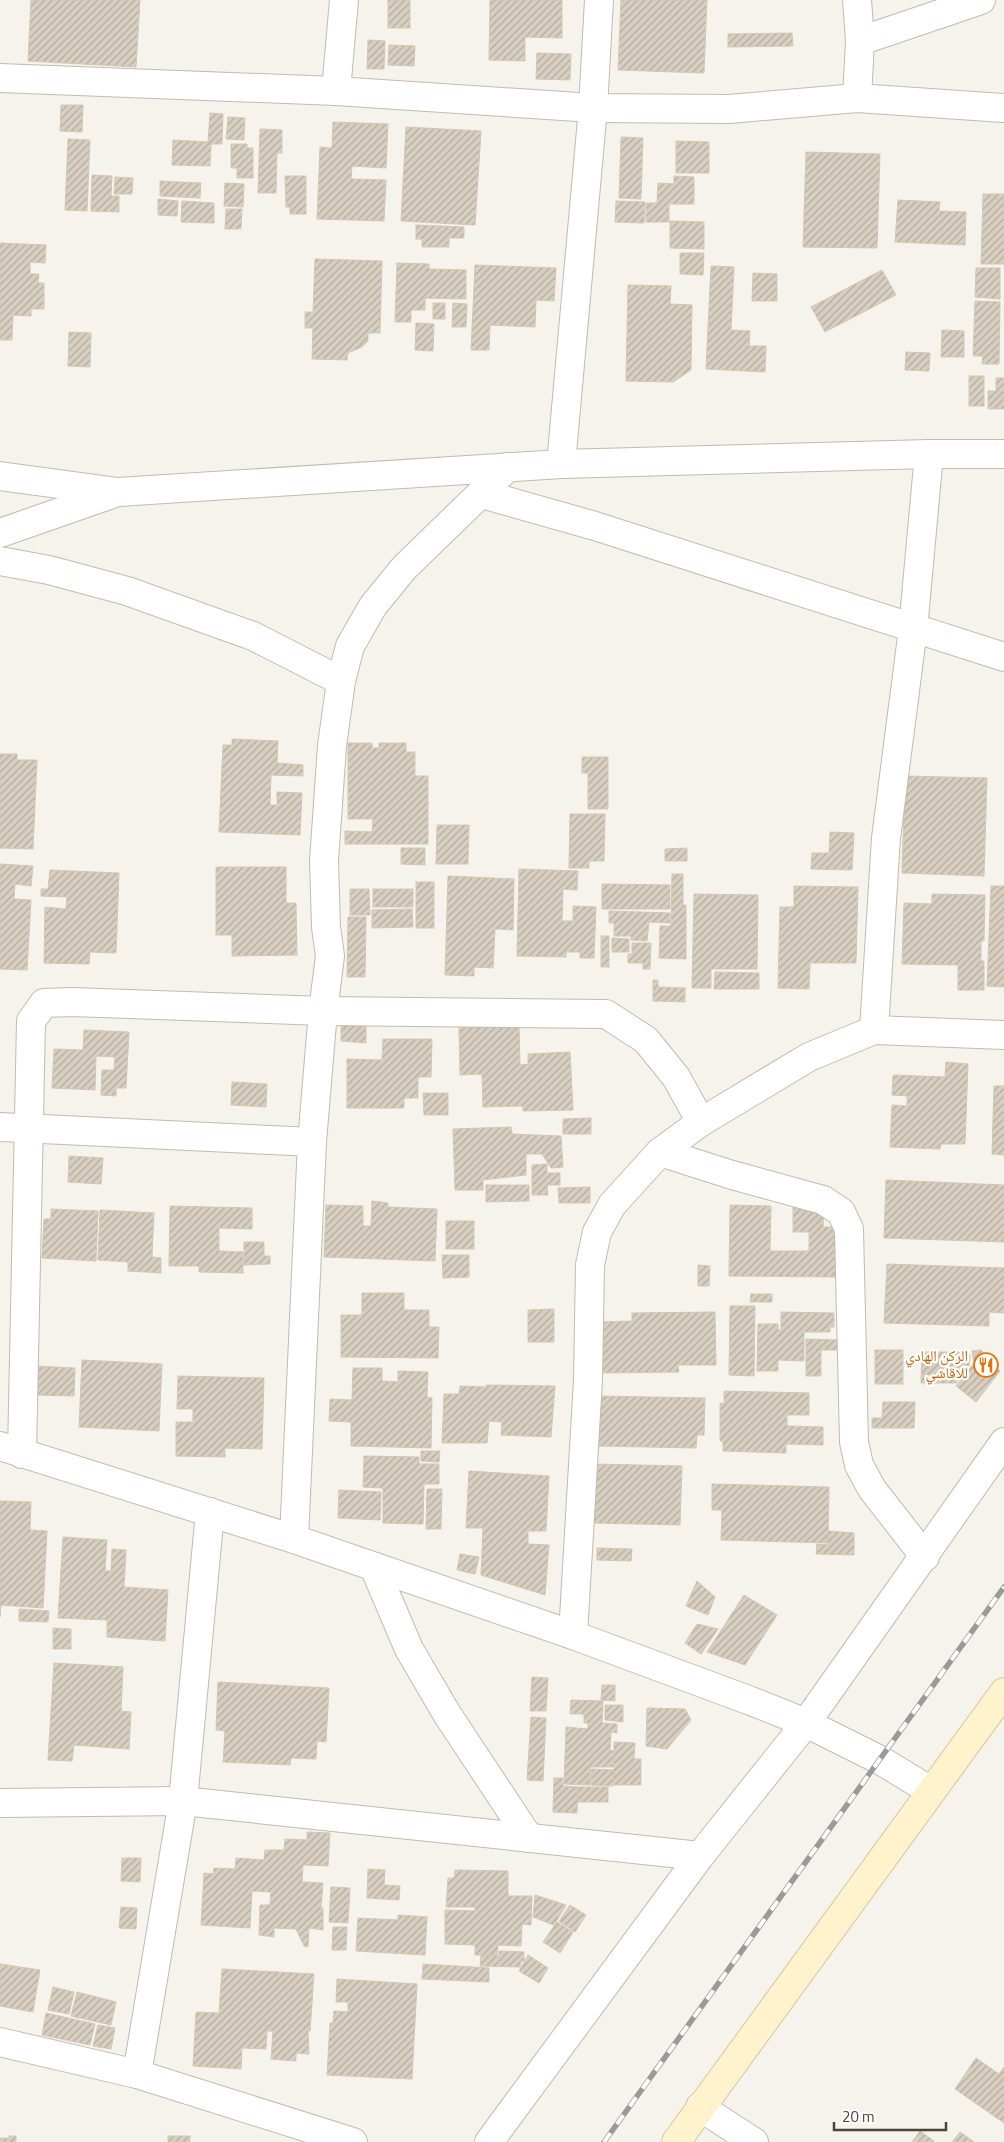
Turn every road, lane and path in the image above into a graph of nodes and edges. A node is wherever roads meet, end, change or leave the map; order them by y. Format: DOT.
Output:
graph roads {
  1 [pos="344,0"];
  2 [pos="599,0"];
  3 [pos="858,0"];
  4 [pos="981,0"];
  5 [pos="860,41"];
  6 [pos="0,78"];
  7 [pos="336,91"];
  8 [pos="857,98"];
  9 [pos="593,108"];
  10 [pos="1004,108"];
  11 [pos="929,454"];
  12 [pos="1004,454"];
  13 [pos="561,464"];
  14 [pos="508,467"];
  15 [pos="0,476"];
  16 [pos="118,492"];
  17 [pos="482,494"];
  18 [pos="0,533"];
  19 [pos="0,561"];
  20 [pos="913,629"];
  21 [pos="1004,657"];
  22 [pos="341,682"];
  23 [pos="323,1011"];
  24 [pos="874,1030"];
  25 [pos="1004,1035"];
  26 [pos="702,1122"];
  27 [pos="0,1127"];
  28 [pos="28,1129"];
  29 [pos="312,1142"];
  30 [pos="660,1152"];
  31 [pos="1004,1442"];
  32 [pos="11,1450"];
  33 [pos="210,1512"];
  34 [pos="294,1539"];
  35 [pos="925,1557"];
  36 [pos="374,1567"];
  37 [pos="573,1635"];
  38 [pos="1004,1692"];
  39 [pos="806,1723"];
  40 [pos="931,1791"];
  41 [pos="183,1801"];
  42 [pos="0,1803"];
  43 [pos="529,1838"];
  44 [pos="700,1856"];
  45 [pos="0,2042"];
  46 [pos="137,2074"];
  47 [pos="700,2107"];
  48 [pos="353,2142"];
  49 [pos="489,2142"];
  50 [pos="676,2142"];
  51 [pos="754,2142"];
  1 -- 7 [label="street"];
  2 -- 9 [label="street"];
  3 -- 5 [label="street"];
  4 -- 5 [label="street"];
  5 -- 8 [label="street"];
  6 -- 7 [label="street"];
  7 -- 9 [label="street"];
  8 -- 9 [label="street"];
  8 -- 10 [label="street"];
  9 -- 13 [label="street"];
  11 -- 12 [label="street"];
  11 -- 13 [label="street"];
  11 -- 20 [label="street"];
  13 -- 14 [label="street"];
  14 -- 16 [label="street"];
  14 -- 17 [label="street"];
  15 -- 16 [label="street"];
  16 -- 18 [label="street"];
  17 -- 20 [label="street"];
  17 -- 22 [label="street"];
  19 -- 22 [label="street"];
  20 -- 21 [label="street"];
  20 -- 24 [label="street"];
  22 -- 23 [label="street"];
  23 -- 26 [label="street"];
  23 -- 28 [label="street"];
  23 -- 29 [label="street"];
  24 -- 25 [label="street"];
  24 -- 26 [label="street"];
  26 -- 30 [label="street"];
  27 -- 28 [label="street"];
  28 -- 29 [label="street"];
  28 -- 32 [label="street"];
  29 -- 34 [label="street"];
  30 -- 35 [label="street"];
  30 -- 37 [label="street"];
  31 -- 35 [label="street"];
  32 -- 33 [label="street"];
  33 -- 34 [label="street"];
  33 -- 41 [label="street"];
  34 -- 36 [label="street"];
  35 -- 39 [label="street"];
  36 -- 37 [label="street"];
  36 -- 43 [label="street"];
  37 -- 39 [label="street"];
  38 -- 40 [label="street"];
  39 -- 40 [label="street"];
  39 -- 44 [label="street"];
  40 -- 47 [label="street"];
  41 -- 42 [label="street"];
  41 -- 43 [label="street"];
  41 -- 46 [label="street"];
  43 -- 44 [label="street"];
  44 -- 49 [label="street"];
  45 -- 46 [label="street"];
  46 -- 48 [label="street"];
  47 -- 50 [label="street"];
  47 -- 51 [label="street"];
}
